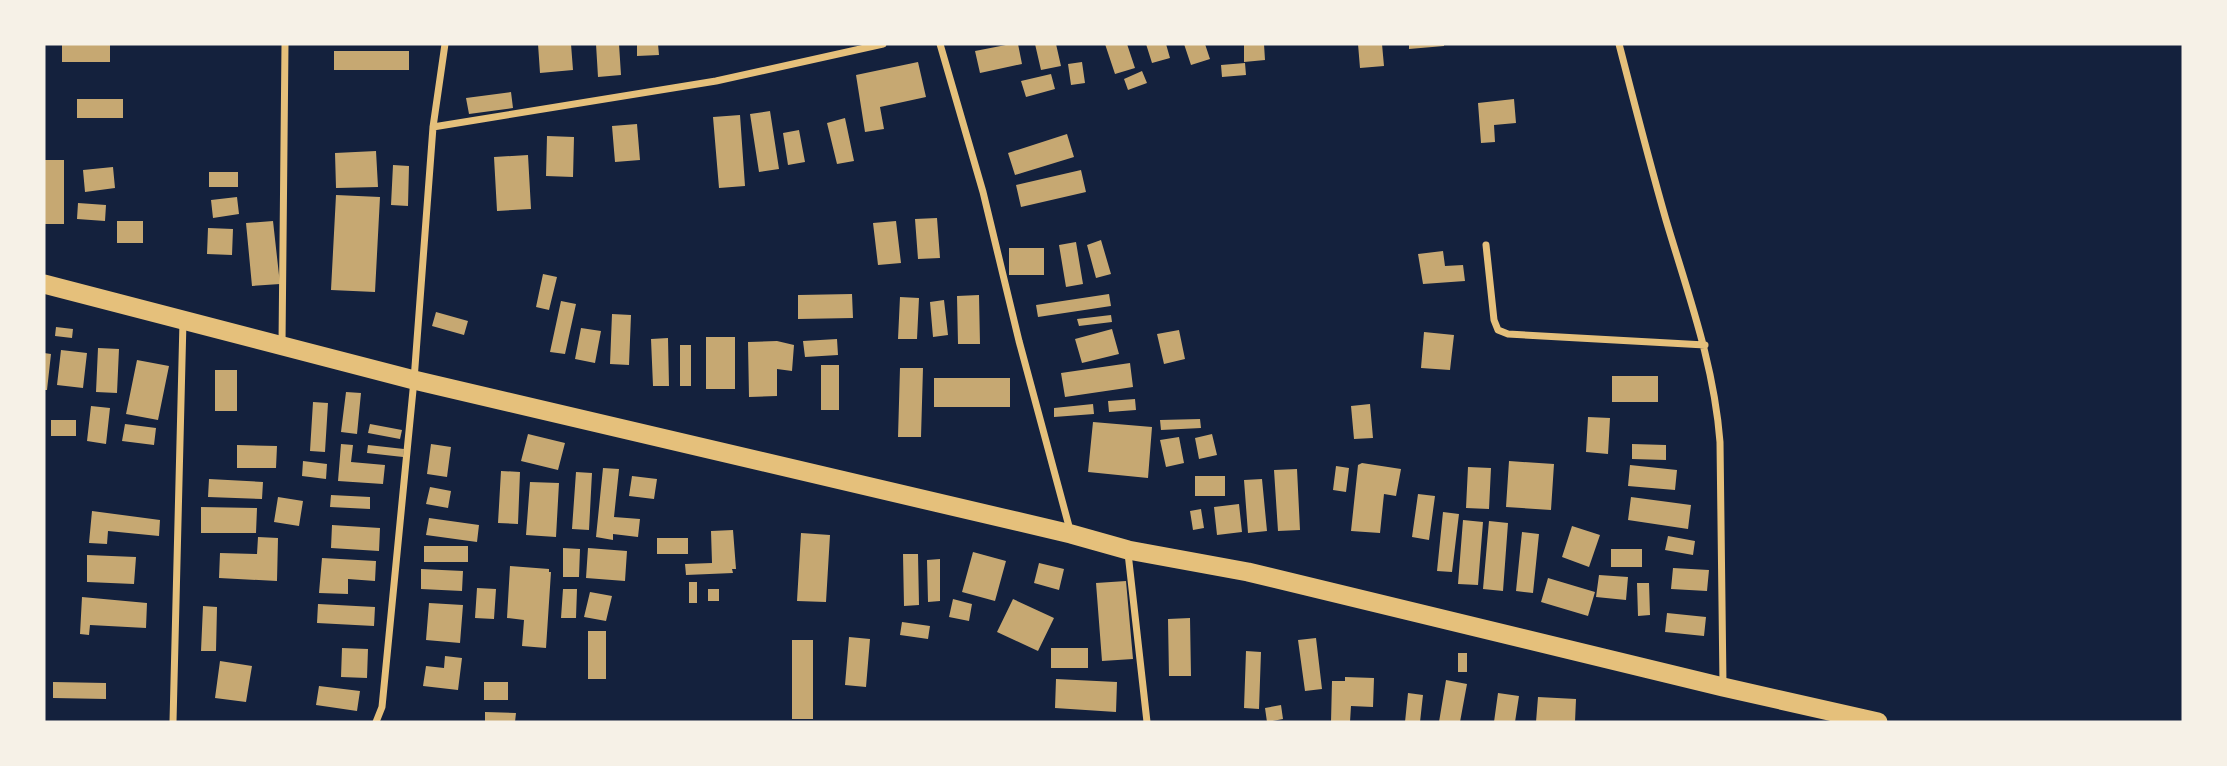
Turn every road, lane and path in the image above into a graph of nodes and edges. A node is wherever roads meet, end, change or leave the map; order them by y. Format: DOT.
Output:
graph roads {
  1 [pos="285,44"];
  2 [pos="445,44"];
  3 [pos="883,44"];
  4 [pos="940,44"];
  5 [pos="1619,44"];
  6 [pos="433,127"];
  7 [pos="1486,245"];
  8 [pos="44,284"];
  9 [pos="183,321"];
  10 [pos="282,344"];
  11 [pos="1705,345"];
  12 [pos="414,380"];
  13 [pos="1071,534"];
  14 [pos="1128,550"];
  15 [pos="1723,687"];
  16 [pos="173,722"];
  17 [pos="376,722"];
  18 [pos="1147,722"];
  19 [pos="1878,722"];
  1 -- 10 [label="street"];
  2 -- 6 [label="street"];
  3 -- 6 [label="street"];
  4 -- 13 [label="street"];
  5 -- 11 [label="street"];
  6 -- 12 [label="street"];
  7 -- 11 [label="street"];
  8 -- 9 [label="highway"];
  9 -- 10 [label="highway"];
  9 -- 16 [label="street"];
  10 -- 12 [label="highway"];
  11 -- 15 [label="street"];
  12 -- 13 [label="highway"];
  12 -- 17 [label="street"];
  13 -- 14 [label="highway"];
  14 -- 15 [label="highway"];
  14 -- 18 [label="street"];
  15 -- 19 [label="highway"];
}
